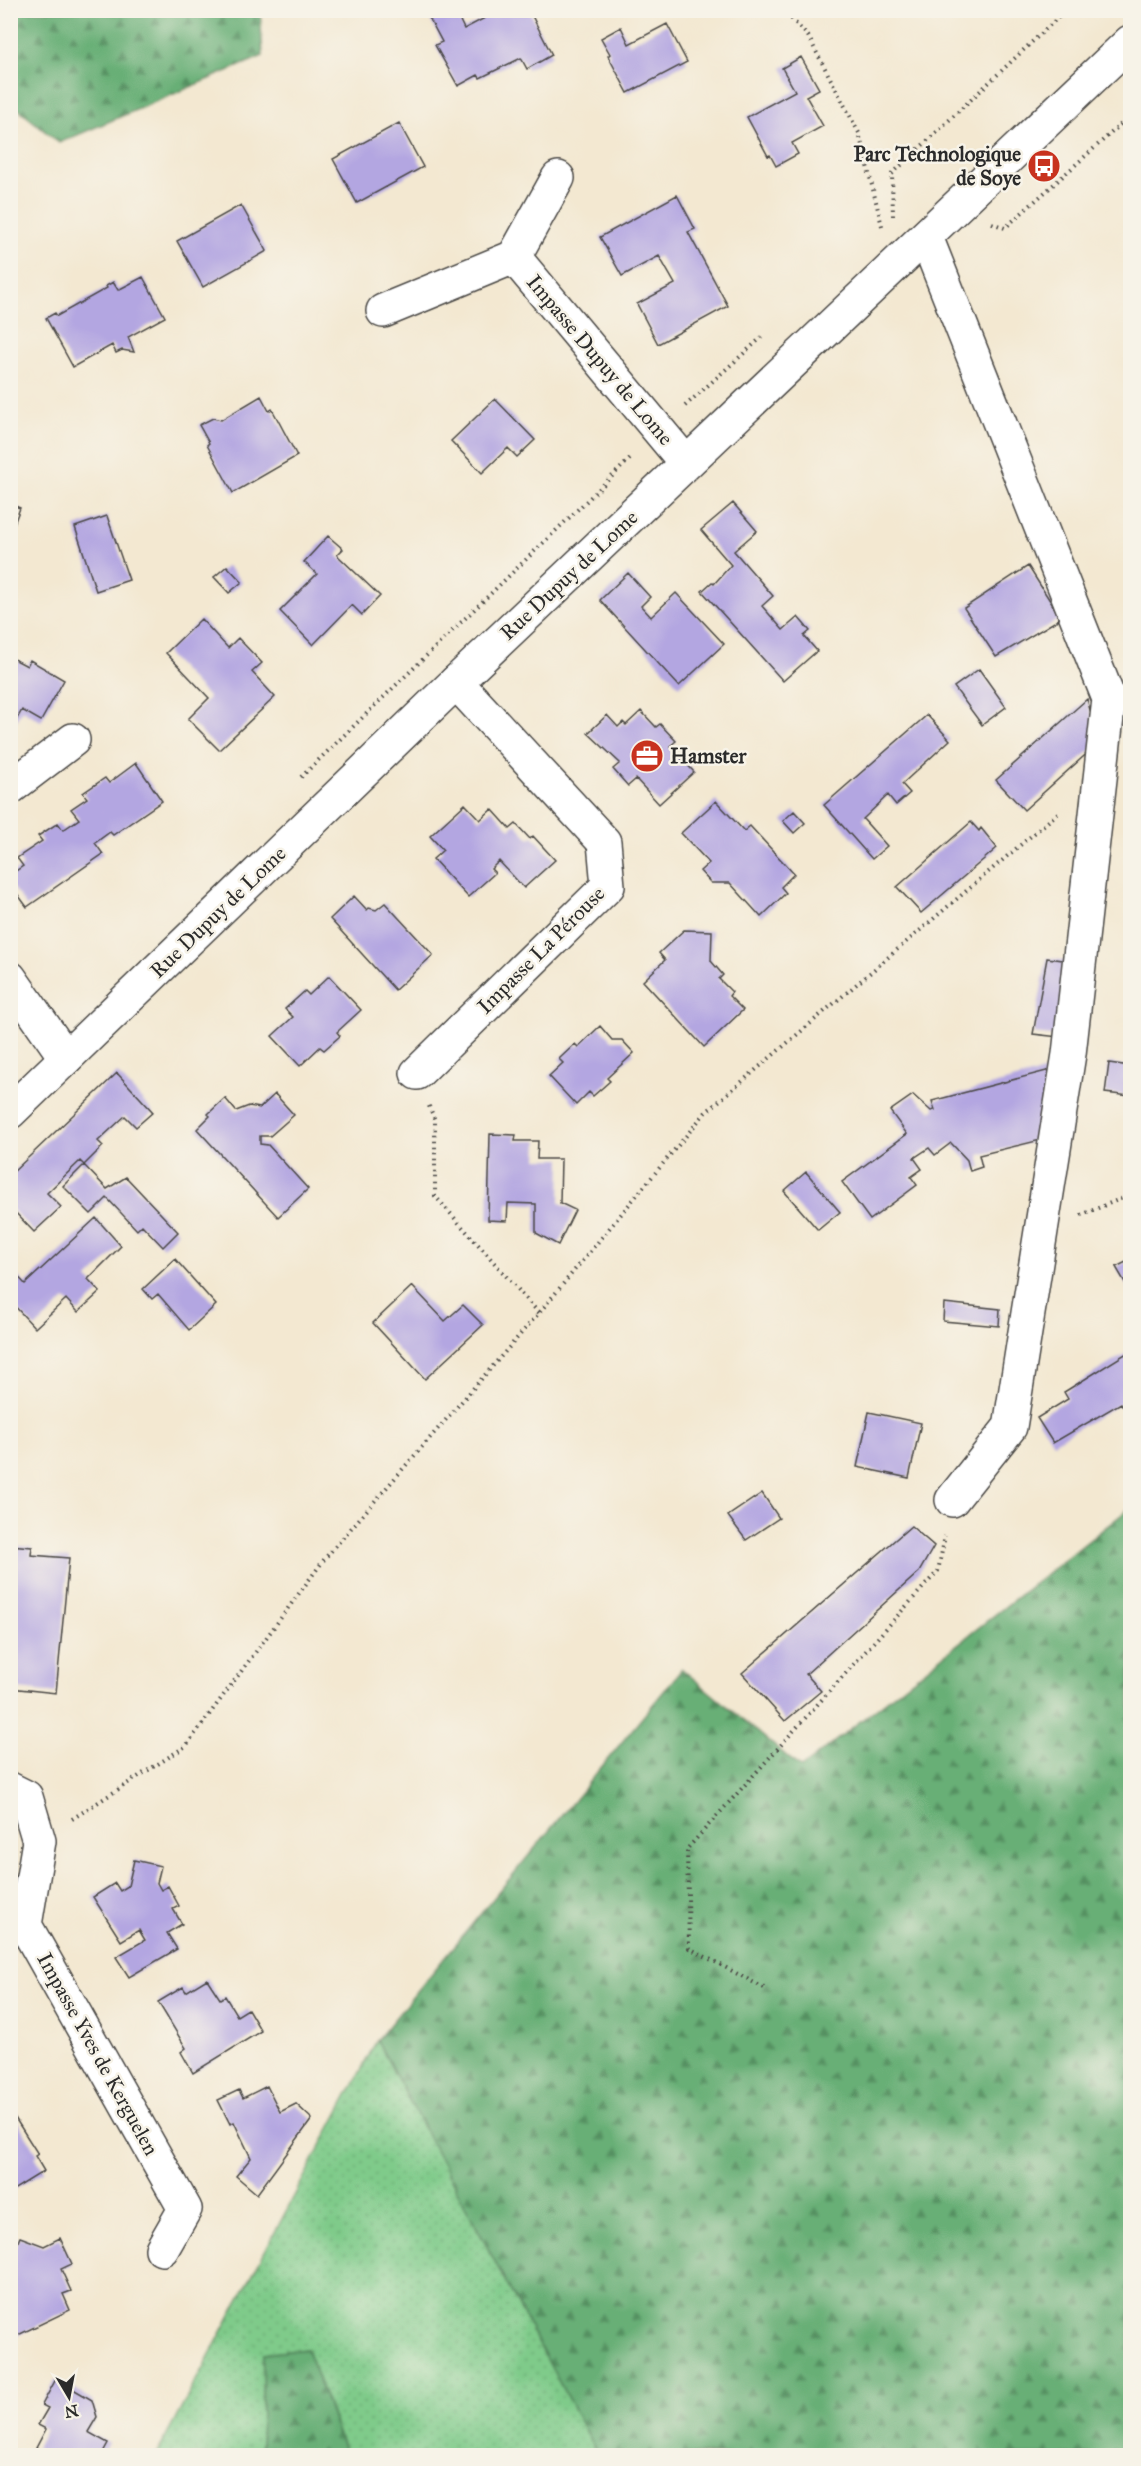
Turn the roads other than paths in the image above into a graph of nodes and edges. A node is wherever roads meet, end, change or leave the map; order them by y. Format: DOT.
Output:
graph roads {
  1 [pos="1131,42"];
  2 [pos="558,178"];
  3 [pos="926,237"];
  4 [pos="514,256"];
  5 [pos="383,311"];
  6 [pos="686,463"];
  7 [pos="456,682"];
  8 [pos="73,740"];
  9 [pos="10,788"];
  10 [pos="10,978"];
  11 [pos="66,1058"];
  12 [pos="417,1073"];
  13 [pos="10,1112"];
  14 [pos="952,1500"];
  15 [pos="10,1789"];
  16 [pos="162,2249"];
  1 -- 3 [label="street, Rue Dupuy de Lome"];
  2 -- 4 [label="street, Impasse Dupuy de Lome"];
  3 -- 6 [label="street, Rue Dupuy de Lome"];
  3 -- 14 [label="street"];
  4 -- 5 [label="street, Impasse Dupuy de Lome"];
  4 -- 6 [label="street, Impasse Dupuy de Lome"];
  6 -- 7 [label="street, Rue Dupuy de Lome"];
  7 -- 11 [label="street, Rue Dupuy de Lome"];
  7 -- 12 [label="street, Impasse La Pérouse"];
  8 -- 9 [label="street"];
  10 -- 11 [label="street"];
  11 -- 13 [label="street, Rue Dupuy de Lome"];
  15 -- 16 [label="street, Impasse Yves de Kerguelen"];
}
